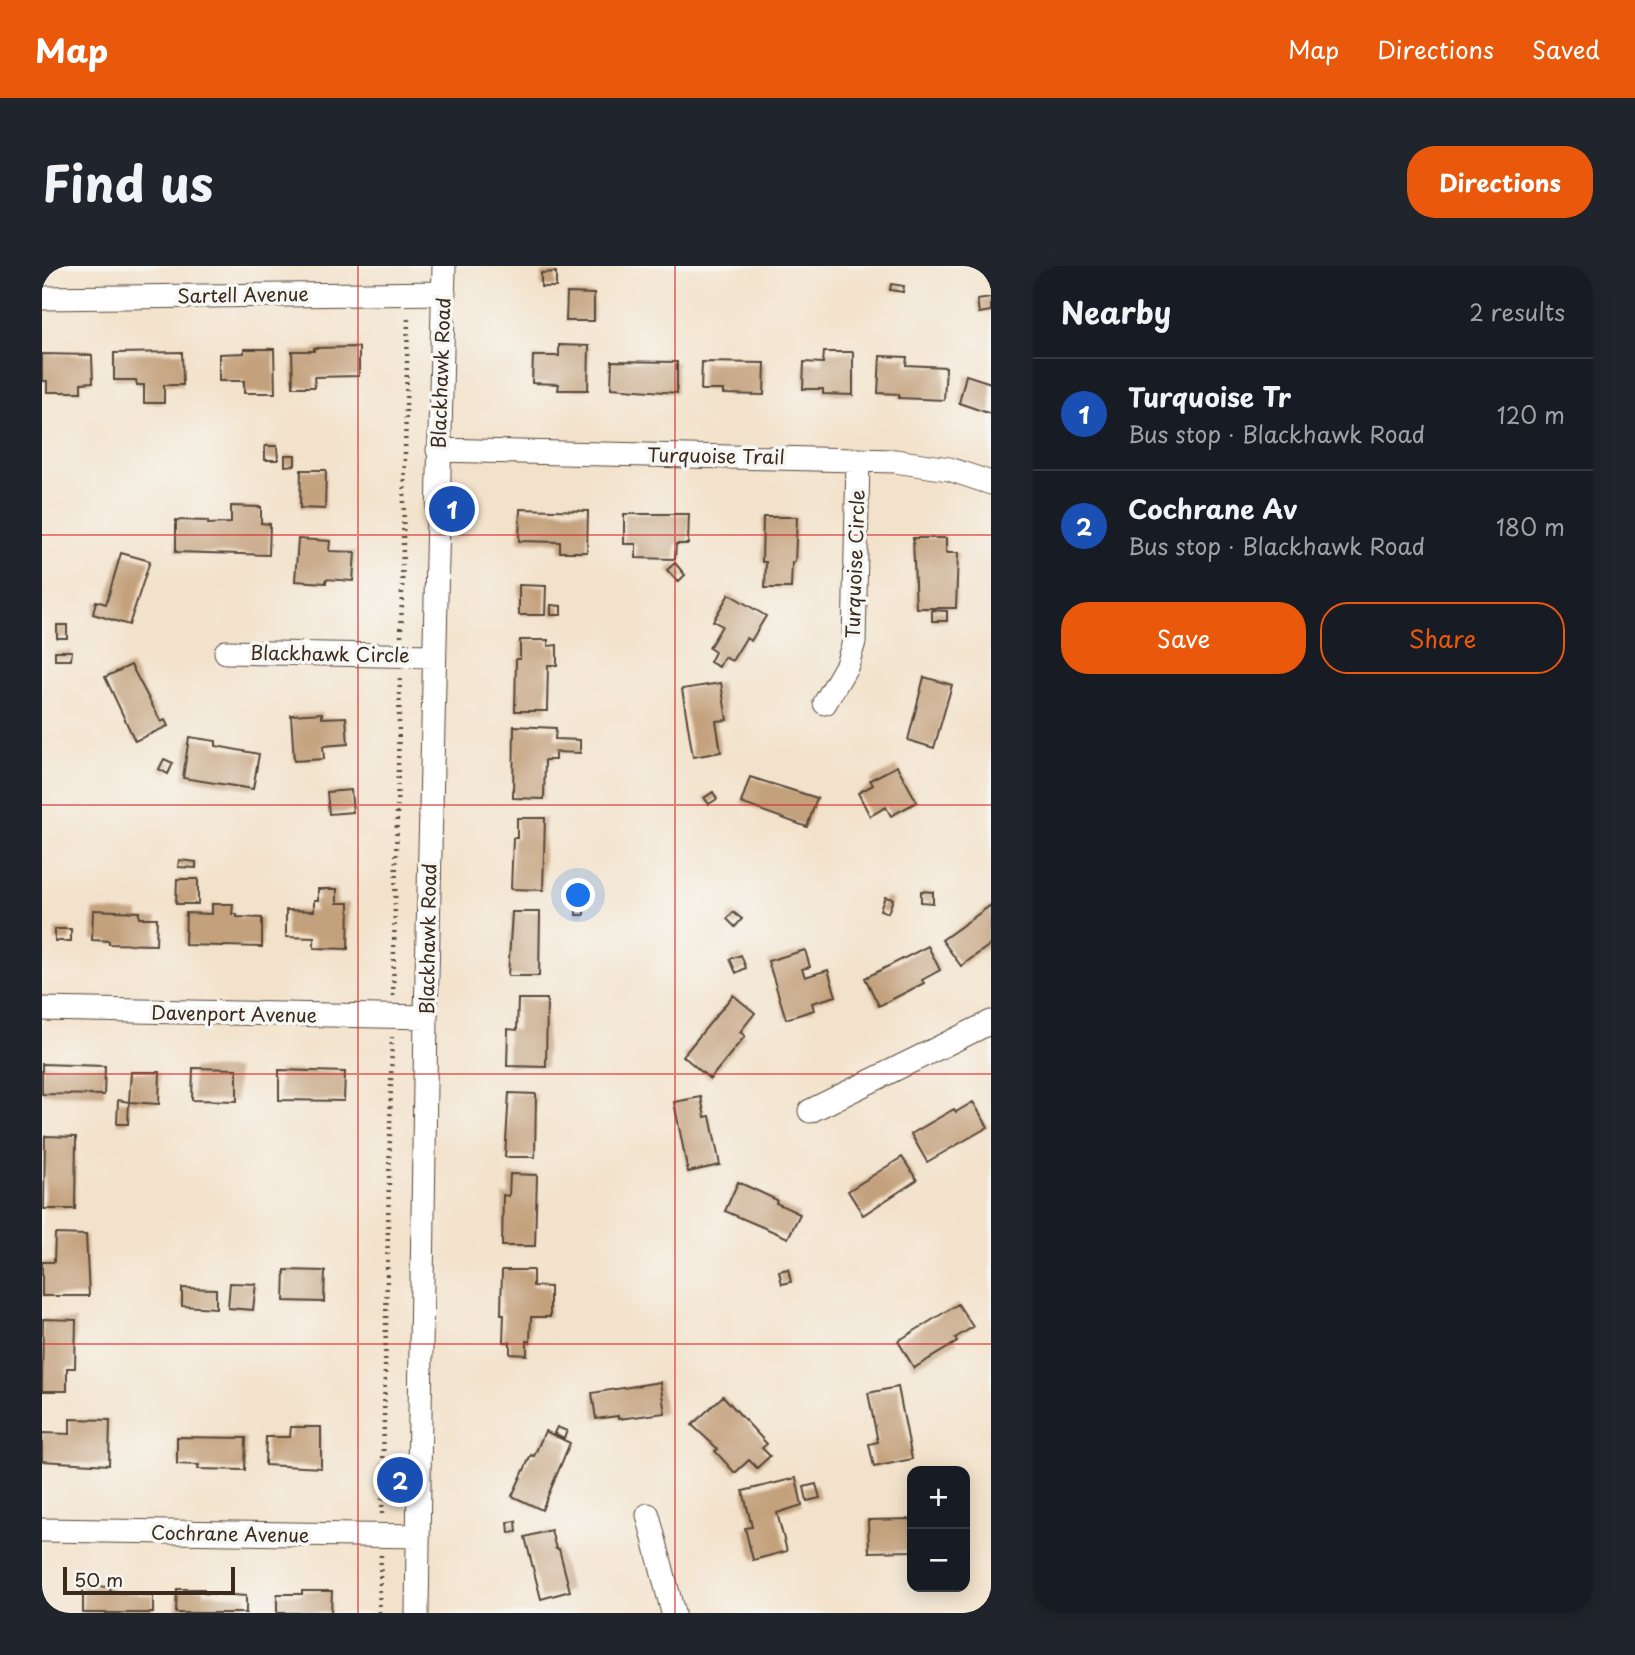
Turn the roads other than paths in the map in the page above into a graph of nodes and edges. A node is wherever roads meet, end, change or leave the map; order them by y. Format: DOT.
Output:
graph roads {
  1 [pos="444,266"];
  2 [pos="444,293"];
  3 [pos="42,298"];
  4 [pos="438,450"];
  5 [pos="858,460"];
  6 [pos="991,483"];
  7 [pos="226,652"];
  8 [pos="434,656"];
  9 [pos="825,703"];
  10 [pos="42,1009"];
  11 [pos="426,1017"];
  12 [pos="991,1022"];
  13 [pos="810,1111"];
  14 [pos="648,1515"];
  15 [pos="42,1530"];
  16 [pos="418,1536"];
  17 [pos="417,1613"];
  18 [pos="673,1613"];
  1 -- 2 [label="street, Blackhawk Road"];
  2 -- 3 [label="street, Sartell Avenue"];
  2 -- 4 [label="street, Blackhawk Road"];
  4 -- 5 [label="street, Turquoise Trail"];
  4 -- 8 [label="street, Blackhawk Road"];
  5 -- 6 [label="street, Turquoise Trail"];
  5 -- 9 [label="street, Turquoise Circle"];
  7 -- 8 [label="street, Blackhawk Circle"];
  8 -- 11 [label="street, Blackhawk Road"];
  10 -- 11 [label="street, Davenport Avenue"];
  11 -- 16 [label="street, Blackhawk Road"];
  12 -- 13 [label="street"];
  14 -- 18 [label="street"];
  15 -- 16 [label="street, Cochrane Avenue"];
  16 -- 17 [label="street, Blackhawk Road"];
}
